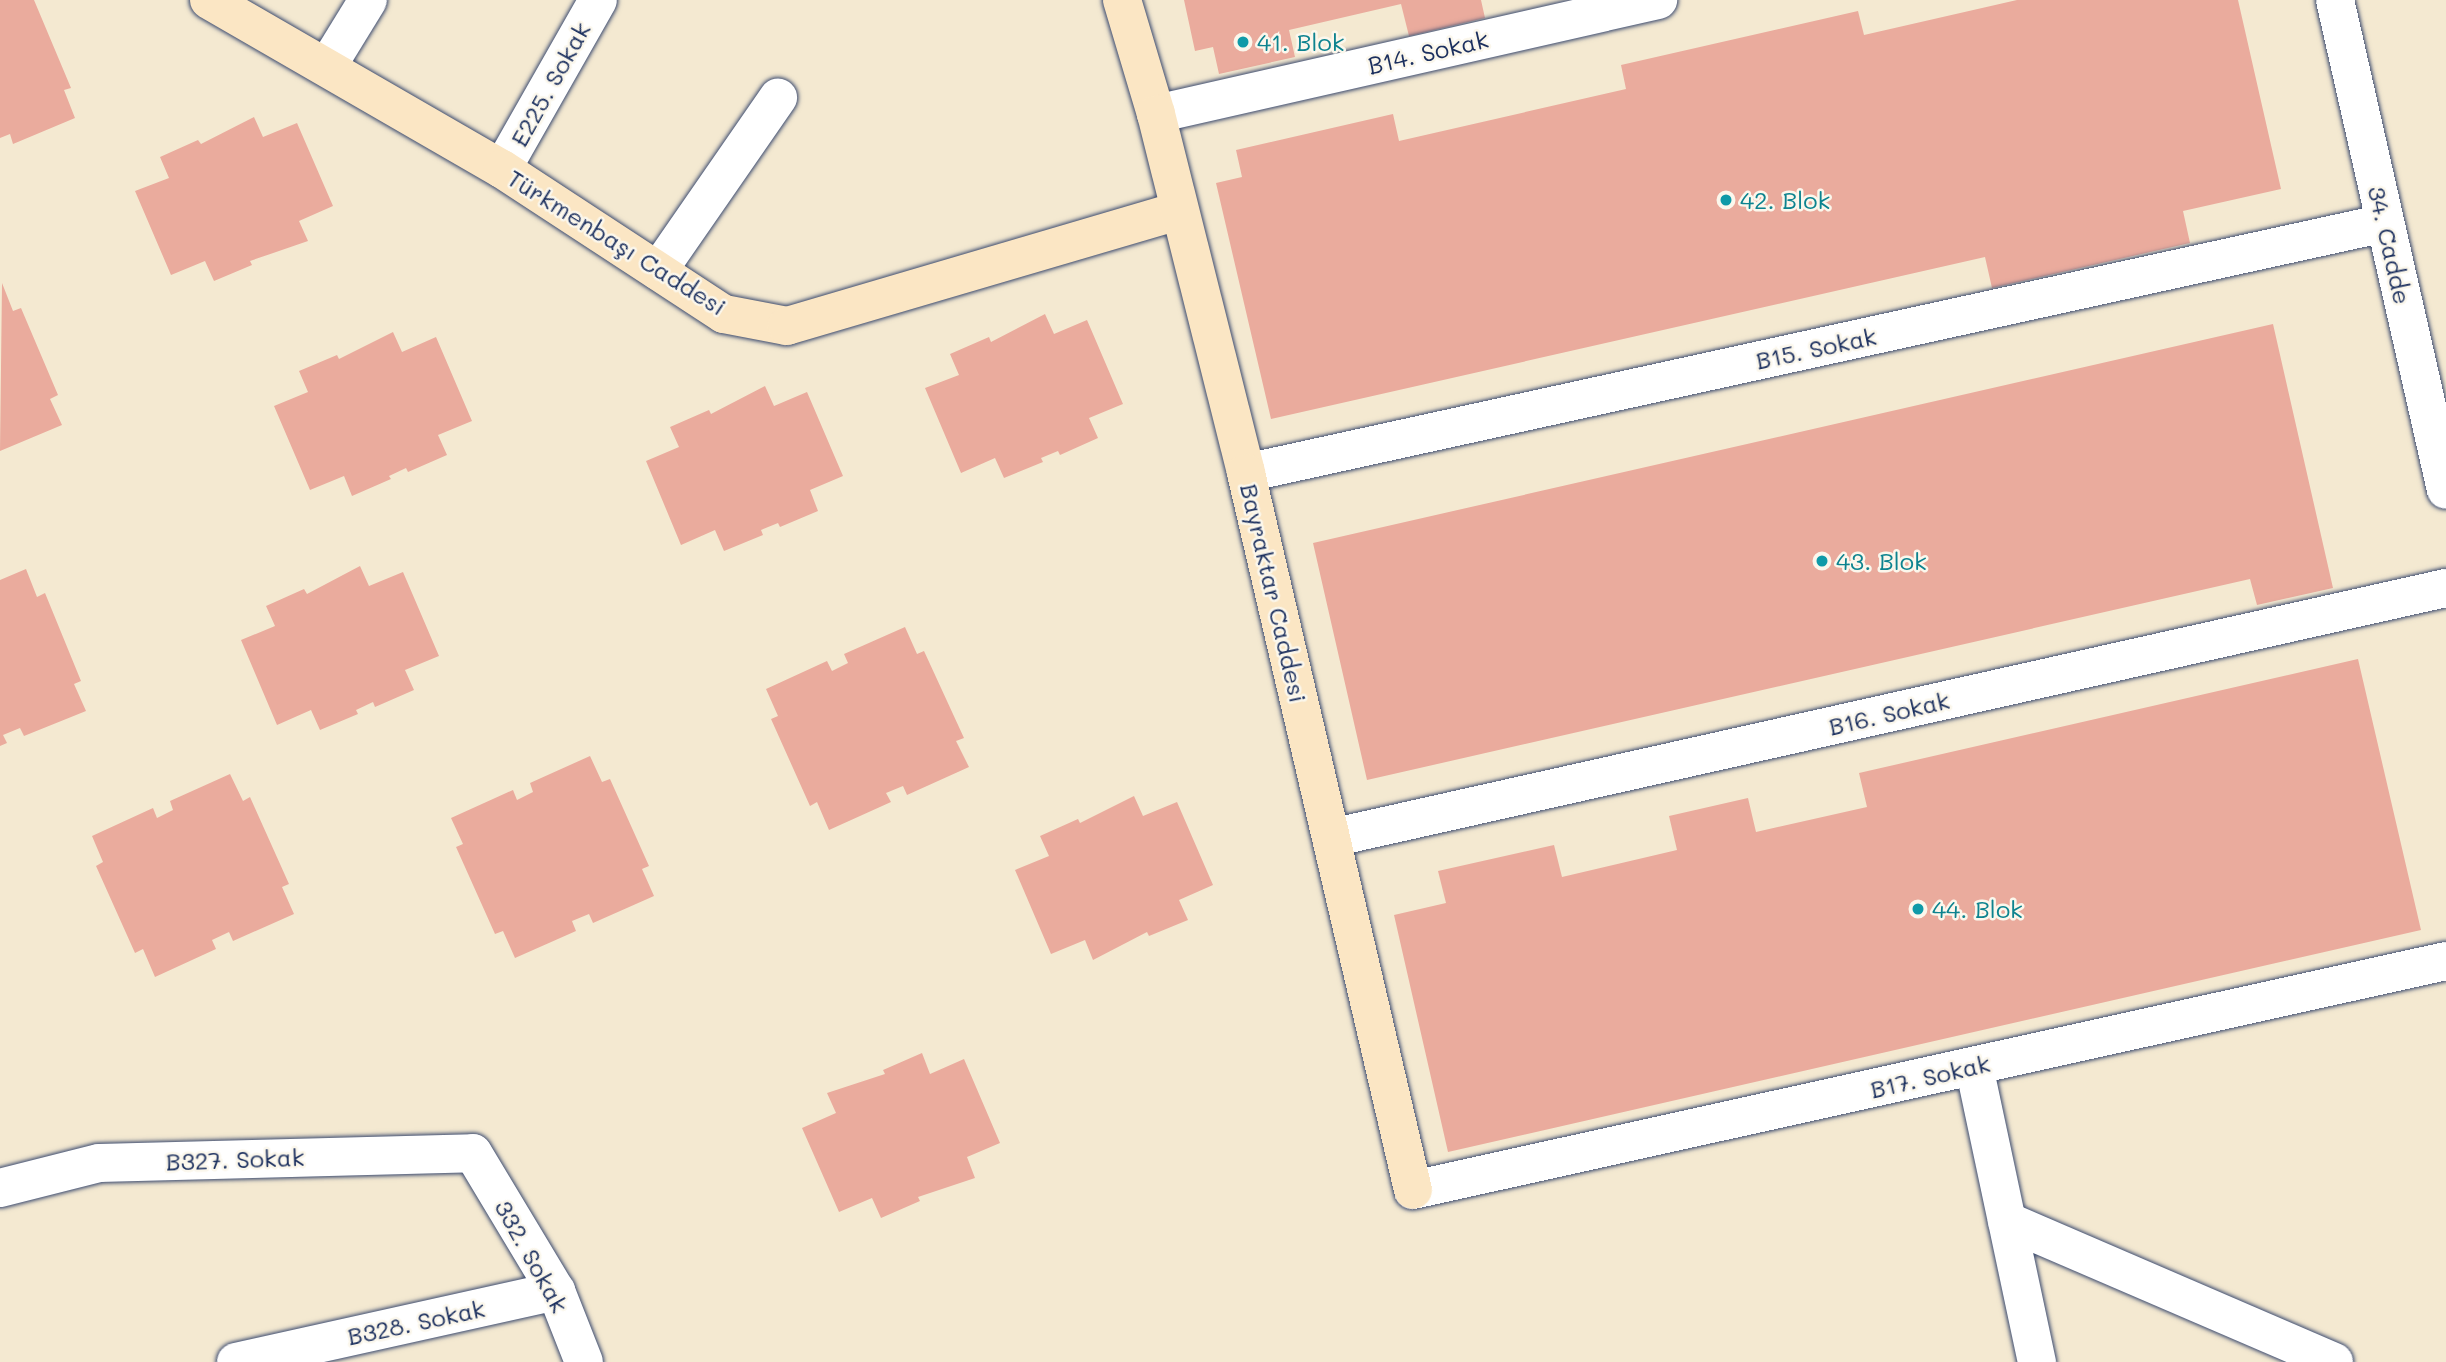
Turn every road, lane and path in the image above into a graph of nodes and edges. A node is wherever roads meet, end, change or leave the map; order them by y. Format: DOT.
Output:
graph roads {
  1 [pos="209,0"];
  2 [pos="368,0"];
  3 [pos="597,0"];
  4 [pos="1122,0"];
  5 [pos="1658,0"];
  6 [pos="2335,0"];
  7 [pos="328,65"];
  8 [pos="778,98"];
  9 [pos="1156,114"];
  10 [pos="502,169"];
  11 [pos="1178,211"];
  12 [pos="2385,223"];
  13 [pos="658,271"];
  14 [pos="1246,473"];
  15 [pos="2446,490"];
  16 [pos="2446,588"];
  17 [pos="1331,838"];
  18 [pos="2446,961"];
  19 [pos="1974,1066"];
  20 [pos="473,1153"];
  21 [pos="0,1188"];
  22 [pos="1413,1191"];
  23 [pos="2007,1222"];
  24 [pos="556,1291"];
  25 [pos="236,1362"];
  26 [pos="584,1362"];
  27 [pos="2037,1362"];
  28 [pos="2334,1362"];
  1 -- 7 [label="main road, Türkmenbaşı Caddesi"];
  2 -- 7 [label="street"];
  3 -- 10 [label="street, E225. Sokak"];
  4 -- 9 [label="main road, Bayraktar Caddesi"];
  5 -- 9 [label="street, B14. Sokak"];
  6 -- 12 [label="street, 34. Cadde"];
  7 -- 10 [label="main road, Türkmenbaşı Caddesi"];
  8 -- 13 [label="street"];
  9 -- 11 [label="main road, Bayraktar Caddesi"];
  10 -- 13 [label="main road, Türkmenbaşı Caddesi"];
  11 -- 13 [label="main road, Türkmenbaşı Caddesi"];
  11 -- 14 [label="main road, Bayraktar Caddesi"];
  12 -- 14 [label="street, B15. Sokak"];
  12 -- 15 [label="street, 34. Cadde"];
  14 -- 17 [label="main road, Bayraktar Caddesi"];
  16 -- 17 [label="street, B16. Sokak"];
  17 -- 22 [label="main road, Bayraktar Caddesi"];
  18 -- 19 [label="street, B17. Sokak"];
  19 -- 22 [label="street, B17. Sokak"];
  19 -- 23 [label="street"];
  20 -- 21 [label="street, B327. Sokak"];
  20 -- 24 [label="street, 332. Sokak"];
  23 -- 27 [label="street"];
  23 -- 28 [label="street"];
  24 -- 25 [label="street, B328. Sokak"];
  24 -- 26 [label="street, 332. Sokak"];
}
